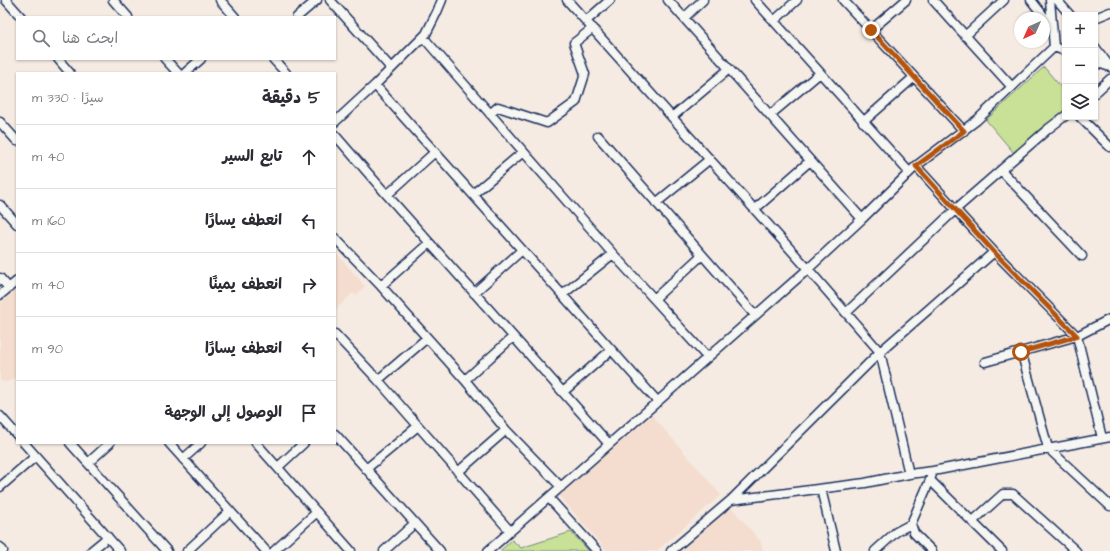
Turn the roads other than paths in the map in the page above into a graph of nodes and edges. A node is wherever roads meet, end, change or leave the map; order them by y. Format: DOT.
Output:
graph roads {
  1 [pos="6,0"];
  2 [pos="113,0"];
  3 [pos="220,0"];
  4 [pos="317,0"];
  5 [pos="330,0"];
  6 [pos="442,0"];
  7 [pos="567,0"];
  8 [pos="610,0"];
  9 [pos="668,0"];
  10 [pos="704,0"];
  11 [pos="755,0"];
  12 [pos="797,0"];
  13 [pos="843,0"];
  14 [pos="906,0"];
  15 [pos="933,0"];
  16 [pos="1004,0"];
  17 [pos="1031,0"];
  18 [pos="1050,0"];
  19 [pos="1057,0"];
  20 [pos="1067,12"];
  21 [pos="1110,12"];
  22 [pos="20,16"];
  23 [pos="127,16"];
  24 [pos="234,16"];
  25 [pos="298,16"];
  26 [pos="1098,17"];
  27 [pos="684,18"];
  28 [pos="586,21"];
  29 [pos="774,21"];
  30 [pos="1052,27"];
  31 [pos="593,28"];
  32 [pos="871,30"];
  33 [pos="966,36"];
  34 [pos="423,37"];
  35 [pos="1054,48"];
  36 [pos="1096,48"];
  37 [pos="1062,51"];
  38 [pos="59,60"];
  39 [pos="166,60"];
  40 [pos="200,60"];
  41 [pos="274,60"];
  42 [pos="1098,63"];
  43 [pos="1110,67"];
  44 [pos="391,68"];
  45 [pos="729,69"];
  46 [pos="69,72"];
  47 [pos="177,72"];
  48 [pos="186,72"];
  49 [pos="285,72"];
  50 [pos="820,73"];
  51 [pos="913,78"];
  52 [pos="1110,79"];
  53 [pos="375,85"];
  54 [pos="1012,87"];
  55 [pos="1098,90"];
  56 [pos="490,114"];
  57 [pos="770,115"];
  58 [pos="672,117"];
  59 [pos="1062,118"];
  60 [pos="1083,120"];
  61 [pos="336,121"];
  62 [pos="0,122"];
  63 [pos="863,122"];
  64 [pos="964,131"];
  65 [pos="336,136"];
  66 [pos="598,136"];
  67 [pos="16,141"];
  68 [pos="1110,147"];
  69 [pos="435,152"];
  70 [pos="523,152"];
  71 [pos="710,159"];
  72 [pos="810,161"];
  73 [pos="916,166"];
  74 [pos="1001,170"];
  75 [pos="909,172"];
  76 [pos="473,194"];
  77 [pos="387,195"];
  78 [pos="656,203"];
  79 [pos="0,205"];
  80 [pos="755,209"];
  81 [pos="956,209"];
  82 [pos="862,219"];
  83 [pos="16,223"];
  84 [pos="336,239"];
  85 [pos="429,243"];
  86 [pos="522,250"];
  87 [pos="994,252"];
  88 [pos="613,254"];
  89 [pos="702,255"];
  90 [pos="1082,256"];
  91 [pos="808,269"];
  92 [pos="0,278"];
  93 [pos="16,282"];
  94 [pos="381,286"];
  95 [pos="9,288"];
  96 [pos="474,293"];
  97 [pos="0,295"];
  98 [pos="562,295"];
  99 [pos="654,299"];
  100 [pos="846,313"];
  101 [pos="755,315"];
  102 [pos="1110,319"];
  103 [pos="336,335"];
  104 [pos="1077,336"];
  105 [pos="513,337"];
  106 [pos="427,338"];
  107 [pos="611,350"];
  108 [pos="880,352"];
  109 [pos="1021,352"];
  110 [pos="707,357"];
  111 [pos="985,362"];
  112 [pos="378,380"];
  113 [pos="465,380"];
  114 [pos="563,392"];
  115 [pos="658,402"];
  116 [pos="0,416"];
  117 [pos="418,426"];
  118 [pos="506,430"];
  119 [pos="16,434"];
  120 [pos="336,435"];
  121 [pos="1106,438"];
  122 [pos="25,444"];
  123 [pos="71,444"];
  124 [pos="109,444"];
  125 [pos="169,444"];
  126 [pos="200,444"];
  127 [pos="257,444"];
  128 [pos="303,444"];
  129 [pos="608,444"];
  130 [pos="1048,448"];
  131 [pos="36,456"];
  132 [pos="182,459"];
  133 [pos="88,463"];
  134 [pos="278,467"];
  135 [pos="366,469"];
  136 [pos="933,471"];
  137 [pos="458,472"];
  138 [pos="909,474"];
  139 [pos="930,480"];
  140 [pos="0,487"];
  141 [pos="561,487"];
  142 [pos="821,490"];
  143 [pos="549,498"];
  144 [pos="731,500"];
  145 [pos="1110,506"];
  146 [pos="230,511"];
  147 [pos="317,512"];
  148 [pos="973,521"];
  149 [pos="415,523"];
  150 [pos="911,524"];
  151 [pos="510,531"];
  152 [pos="108,537"];
  153 [pos="0,547"];
  154 [pos="3,551"];
  155 [pos="91,551"];
  156 [pos="120,551"];
  157 [pos="167,551"];
  158 [pos="187,551"];
  159 [pos="266,551"];
  160 [pos="274,551"];
  161 [pos="351,551"];
  162 [pos="384,551"];
  163 [pos="440,551"];
  164 [pos="488,551"];
  165 [pos="597,551"];
  166 [pos="672,551"];
  167 [pos="836,551"];
  168 [pos="875,551"];
  169 [pos="932,551"];
  170 [pos="1002,551"];
  171 [pos="1076,551"];
  1 -- 22 [label="street"];
  2 -- 23 [label="street"];
  3 -- 24 [label="street"];
  4 -- 25 [label="street"];
  5 -- 44 [label="street"];
  6 -- 34 [label="street"];
  7 -- 28 [label="street"];
  8 -- 28 [label="street"];
  9 -- 27 [label="street"];
  10 -- 27 [label="street"];
  11 -- 29 [label="street"];
  12 -- 29 [label="street"];
  13 -- 32 [label="street"];
  14 -- 32 [label="street"];
  15 -- 33 [label="street"];
  16 -- 33 [label="street"];
  17 -- 30 [label="street"];
  18 -- 30 [label="street"];
  19 -- 20 [label="street"];
  21 -- 26 [label="street"];
  27 -- 45 [label="street"];
  28 -- 31 [label="street"];
  29 -- 50 [label="street"];
  30 -- 35 [label="street"];
  31 -- 56 [label="street"];
  31 -- 58 [label="street"];
  32 -- 51 [label="street"];
  33 -- 54 [label="street"];
  34 -- 44 [label="street"];
  34 -- 56 [label="street"];
  35 -- 37 [label="street"];
  35 -- 54 [label="street"];
  36 -- 43 [label="street"];
  38 -- 46 [label="street"];
  39 -- 47 [label="street"];
  40 -- 48 [label="street"];
  41 -- 49 [label="street"];
  42 -- 43 [label="street"];
  44 -- 53 [label="street"];
  45 -- 57 [label="street"];
  45 -- 58 [label="street"];
  50 -- 57 [label="street"];
  50 -- 63 [label="street"];
  51 -- 63 [label="street"];
  51 -- 64 [label="street"];
  52 -- 55 [label="street"];
  53 -- 61 [label="street"];
  53 -- 69 [label="street"];
  54 -- 64 [label="street"];
  56 -- 70 [label="street"];
  57 -- 72 [label="street"];
  58 -- 71 [label="street"];
  59 -- 74 [label="street"];
  60 -- 68 [label="street"];
  62 -- 67 [label="street"];
  63 -- 75 [label="street"];
  64 -- 73 [label="street"];
  65 -- 77 [label="street"];
  66 -- 78 [label="street"];
  69 -- 76 [label="street"];
  69 -- 77 [label="street"];
  70 -- 76 [label="street"];
  70 -- 88 [label="street"];
  71 -- 78 [label="street"];
  71 -- 80 [label="street"];
  72 -- 80 [label="street"];
  72 -- 82 [label="street"];
  73 -- 75 [label="street"];
  73 -- 81 [label="street"];
  74 -- 81 [label="street"];
  74 -- 90 [label="street"];
  75 -- 82 [label="street"];
  76 -- 86 [label="street"];
  77 -- 85 [label="street"];
  78 -- 89 [label="street"];
  79 -- 83 [label="street"];
  80 -- 91 [label="street"];
  81 -- 87 [label="street"];
  81 -- 100 [label="street"];
  82 -- 91 [label="street"];
  84 -- 94 [label="street"];
  85 -- 94 [label="street"];
  85 -- 96 [label="street"];
  86 -- 96 [label="street"];
  86 -- 98 [label="street"];
  87 -- 104 [label="street"];
  87 -- 108 [label="street"];
  88 -- 98 [label="street"];
  88 -- 99 [label="street"];
  89 -- 99 [label="street"];
  89 -- 101 [label="street"];
  91 -- 100 [label="street"];
  91 -- 101 [label="street"];
  92 -- 95 [label="street"];
  93 -- 95 [label="street"];
  94 -- 106 [label="street"];
  95 -- 97 [label="street"];
  96 -- 105 [label="street"];
  98 -- 107 [label="street"];
  99 -- 110 [label="street"];
  100 -- 108 [label="street"];
  101 -- 110 [label="street"];
  102 -- 104 [label="street"];
  103 -- 112 [label="street"];
  104 -- 109 [label="street"];
  104 -- 121 [label="street"];
  105 -- 113 [label="street"];
  105 -- 114 [label="street"];
  106 -- 112 [label="street"];
  106 -- 113 [label="street"];
  107 -- 114 [label="street"];
  107 -- 115 [label="street"];
  108 -- 138 [label="street"];
  108 -- 144 [label="street"];
  109 -- 111 [label="street"];
  109 -- 130 [label="street"];
  110 -- 115 [label="street"];
  112 -- 117 [label="street"];
  113 -- 118 [label="street"];
  114 -- 129 [label="street"];
  115 -- 129 [label="street"];
  116 -- 119 [label="street"];
  117 -- 135 [label="street"];
  117 -- 137 [label="street"];
  118 -- 137 [label="street"];
  118 -- 141 [label="street"];
  120 -- 135 [label="street"];
  121 -- 130 [label="street"];
  122 -- 131 [label="street"];
  123 -- 133 [label="street"];
  124 -- 133 [label="street"];
  125 -- 132 [label="street"];
  126 -- 132 [label="street"];
  127 -- 134 [label="street"];
  128 -- 134 [label="street"];
  129 -- 141 [label="street"];
  130 -- 136 [label="street"];
  130 -- 145 [label="street"];
  131 -- 140 [label="street"];
  131 -- 152 [label="street"];
  132 -- 146 [label="street"];
  133 -- 157 [label="street"];
  134 -- 147 [label="street"];
  135 -- 149 [label="street"];
  136 -- 138 [label="street"];
  136 -- 139 [label="street"];
  137 -- 151 [label="street"];
  138 -- 142 [label="street"];
  139 -- 148 [label="street"];
  139 -- 150 [label="street"];
  141 -- 143 [label="street"];
  142 -- 144 [label="street"];
  142 -- 167 [label="street"];
  143 -- 151 [label="street"];
  143 -- 165 [label="street"];
  144 -- 166 [label="street"];
  146 -- 158 [label="street"];
  146 -- 159 [label="street"];
  147 -- 160 [label="street"];
  147 -- 161 [label="street"];
  148 -- 170 [label="street"];
  148 -- 171 [label="street"];
  149 -- 162 [label="street"];
  149 -- 163 [label="street"];
  150 -- 168 [label="street"];
  150 -- 169 [label="street"];
  151 -- 164 [label="street"];
  152 -- 155 [label="street"];
  152 -- 156 [label="street"];
  153 -- 154 [label="street"];
}
